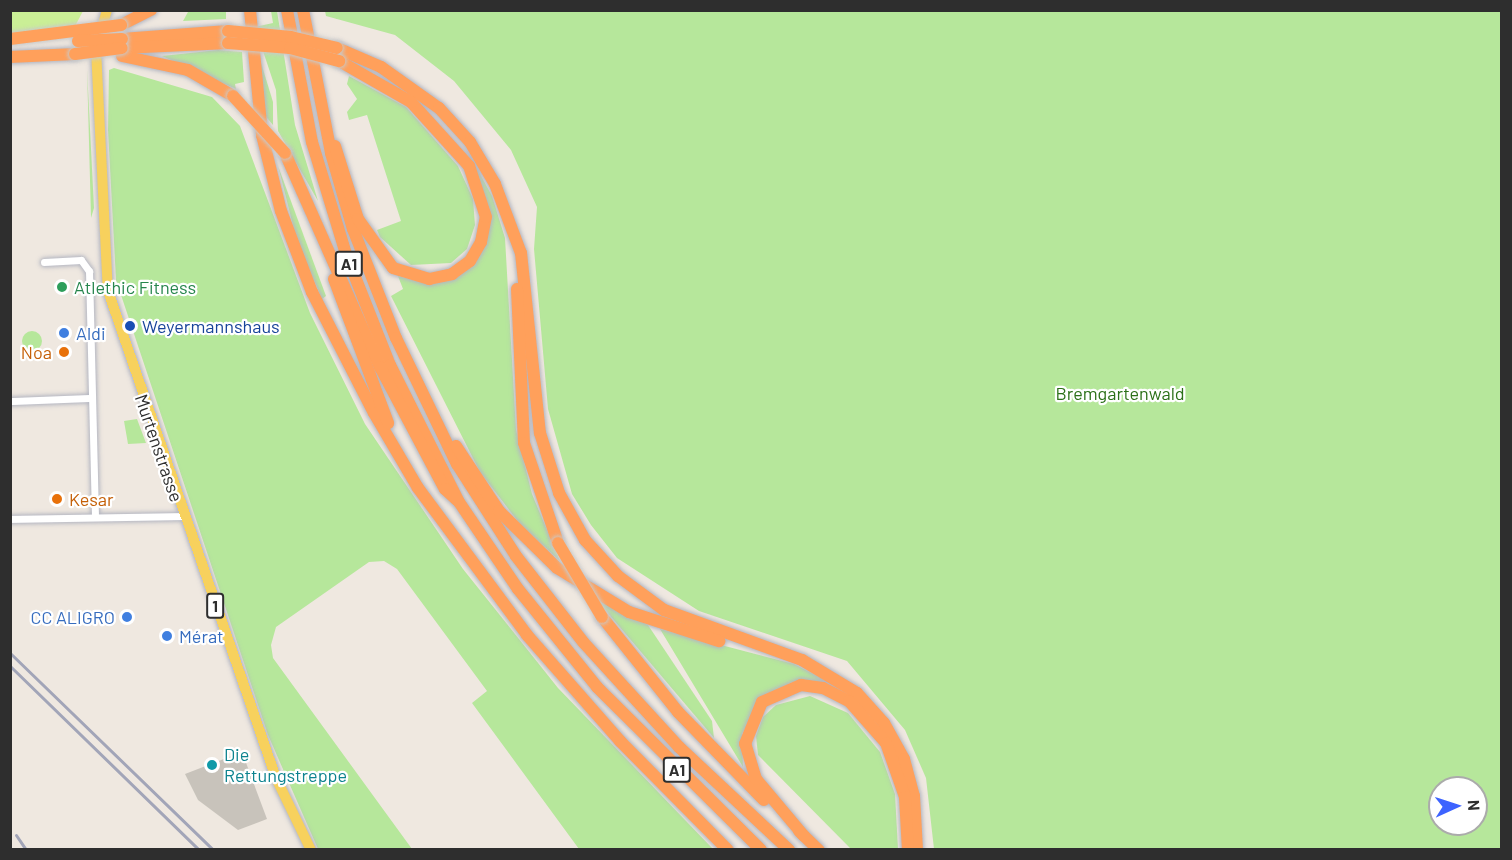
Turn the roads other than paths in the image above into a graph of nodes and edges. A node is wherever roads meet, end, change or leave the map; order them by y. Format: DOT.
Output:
graph roads {
  1 [pos="107,10"];
  2 [pos="151,10"];
  3 [pos="250,10"];
  4 [pos="287,10"];
  5 [pos="303,10"];
  6 [pos="228,37"];
  7 [pos="10,39"];
  8 [pos="10,45"];
  9 [pos="122,48"];
  10 [pos="10,57"];
  11 [pos="326,128"];
  12 [pos="503,202"];
  13 [pos="325,238"];
  14 [pos="44,262"];
  15 [pos="92,398"];
  16 [pos="10,401"];
  17 [pos="427,402"];
  18 [pos="459,502"];
  19 [pos="183,516"];
  20 [pos="95,517"];
  21 [pos="10,519"];
  22 [pos="458,543"];
  23 [pos="802,660"];
  24 [pos="804,836"];
  25 [pos="311,849"];
  26 [pos="728,849"];
  27 [pos="761,849"];
  28 [pos="789,849"];
  29 [pos="819,849"];
  30 [pos="908,849"];
  31 [pos="917,849"];
  1 -- 19 [label="main road, Murtenstrasse / 1"];
  2 -- 7 [label="highway, bridge"];
  3 -- 22 [label="highway"];
  4 -- 18 [label="highway, A1"];
  5 -- 11 [label="highway, A1"];
  6 -- 9 [label="highway"];
  6 -- 11 [label="highway, bridge"];
  6 -- 12 [label="highway, bridge"];
  8 -- 9 [label="highway, bridge"];
  9 -- 10 [label="highway, bridge"];
  9 -- 13 [label="highway, bridge"];
  11 -- 17 [label="highway, A1"];
  12 -- 23 [label="highway"];
  12 -- 24 [label="highway, bridge"];
  13 -- 18 [label="highway"];
  13 -- 22 [label="highway"];
  14 -- 15 [label="street"];
  15 -- 16 [label="street"];
  15 -- 20 [label="street"];
  17 -- 23 [label="highway"];
  17 -- 28 [label="highway, A1"];
  18 -- 27 [label="highway, A1"];
  19 -- 20 [label="street"];
  19 -- 25 [label="main road, Murtenstrasse / 1"];
  20 -- 21 [label="street"];
  22 -- 26 [label="highway"];
  23 -- 31 [label="highway"];
  24 -- 29 [label="highway"];
  24 -- 30 [label="highway"];
}
